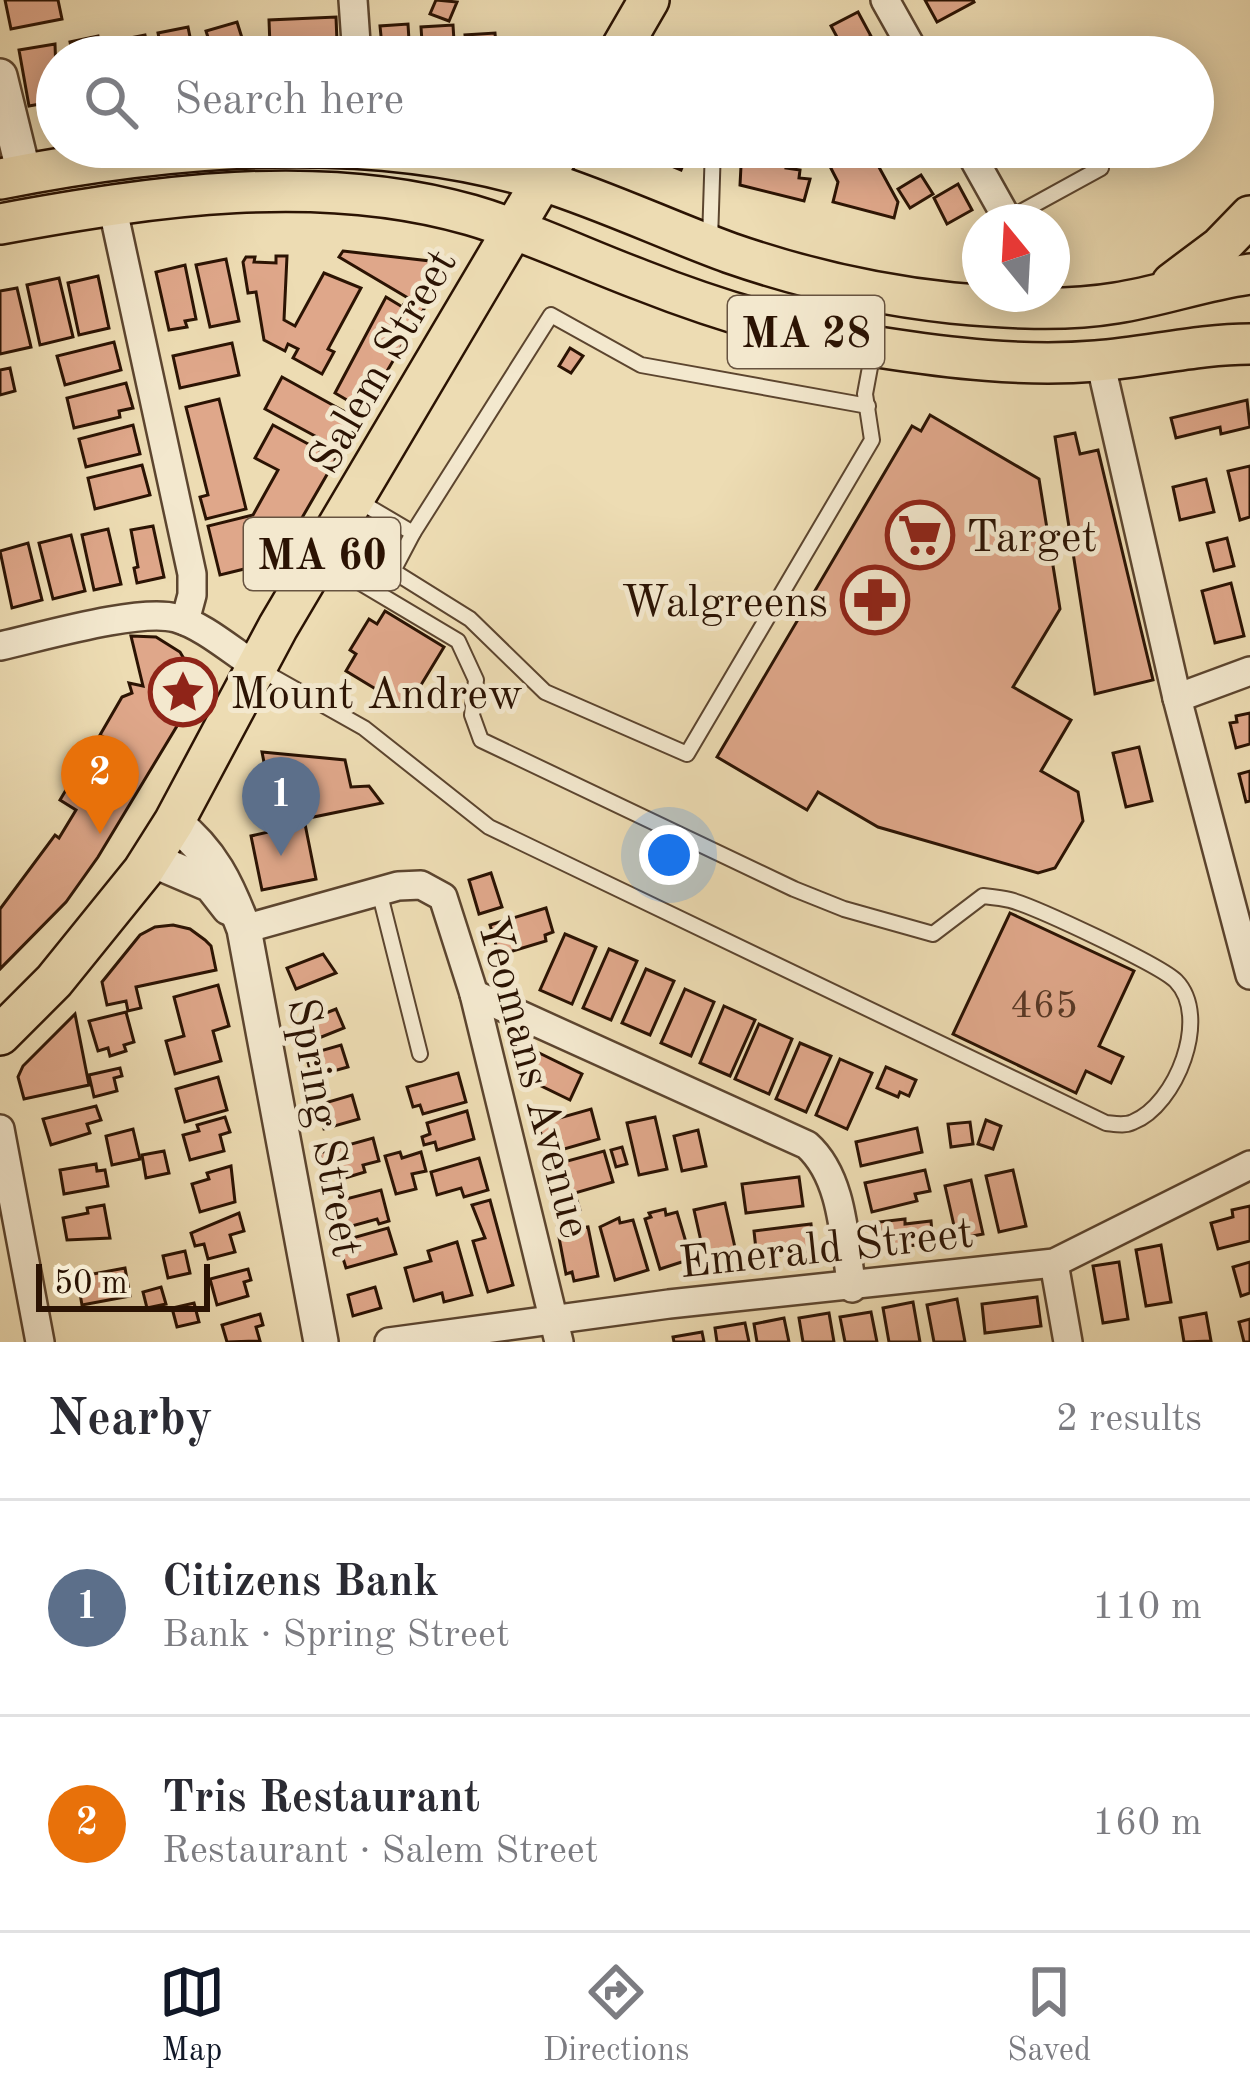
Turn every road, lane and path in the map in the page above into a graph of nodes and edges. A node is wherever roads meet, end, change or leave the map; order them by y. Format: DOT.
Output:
graph roads {
  1 [pos="353,0"];
  2 [pos="649,0"];
  3 [pos="885,0"];
  4 [pos="356,36"];
  5 [pos="628,36"];
  6 [pos="905,36"];
  7 [pos="0,76"];
  8 [pos="85,168"];
  9 [pos="550,168"];
  10 [pos="561,168"];
  11 [pos="712,168"];
  12 [pos="979,168"];
  13 [pos="1101,168"];
  14 [pos="12,177"];
  15 [pos="999,204"];
  16 [pos="1038,204"];
  17 [pos="112,205"];
  18 [pos="1250,216"];
  19 [pos="0,224"];
  20 [pos="512,229"];
  21 [pos="710,245"];
  22 [pos="1241,278"];
  23 [pos="1152,296"];
  24 [pos="1070,300"];
  25 [pos="962,303"];
  26 [pos="1238,343"];
  27 [pos="874,346"];
  28 [pos="1100,361"];
  29 [pos="868,406"];
  30 [pos="355,499"];
  31 [pos="413,533"];
  32 [pos="320,558"];
  33 [pos="184,621"];
  34 [pos="0,646"];
  35 [pos="257,667"];
  36 [pos="1250,671"];
  37 [pos="1177,698"];
  38 [pos="174,822"];
  39 [pos="150,859"];
  40 [pos="379,891"];
  41 [pos="244,929"];
  42 [pos="1250,975"];
  43 [pos="474,994"];
  44 [pos="0,1035"];
  45 [pos="420,1054"];
  46 [pos="0,1129"];
  47 [pos="1250,1165"];
  48 [pos="1054,1264"];
  49 [pos="852,1288"];
  50 [pos="557,1330"];
  51 [pos="40,1342"];
  52 [pos="321,1342"];
  53 [pos="389,1342"];
  54 [pos="1068,1342"];
  1 -- 4 [label="street"];
  2 -- 5 [label="main road"];
  3 -- 6 [label="street"];
  7 -- 14 [label="street"];
  8 -- 14 [label="main road, MA 28"];
  9 -- 20 [label="main road, Salem Street / MA 60"];
  10 -- 21 [label="main road, MA 28"];
  11 -- 21 [label="lane"];
  12 -- 15 [label="street"];
  13 -- 16 [label="lane"];
  17 -- 19 [label="main road, MA 28"];
  17 -- 20 [label="main road, MA 28"];
  17 -- 33 [label="street"];
  18 -- 23 [label="main road"];
  20 -- 27 [label="main road, MA 28"];
  20 -- 30 [label="main road, Salem Street / MA 60"];
  21 -- 25 [label="main road, MA 28"];
  22 -- 23 [label="main road, MA 28"];
  23 -- 24 [label="main road, MA 28"];
  26 -- 28 [label="main road, MA 28"];
  27 -- 28 [label="main road, MA 28"];
  27 -- 29 [label="lane"];
  28 -- 37 [label="street"];
  29 -- 31 [label="lane"];
  29 -- 31 [label="lane"];
  30 -- 31 [label="lane"];
  30 -- 32 [label="main road, Salem Street / MA 60"];
  32 -- 35 [label="main road, Salem Street / MA 60"];
  32 -- 35 [label="lane"];
  33 -- 34 [label="street"];
  33 -- 35 [label="street"];
  35 -- 38 [label="main road, Salem Street / MA 60"];
  36 -- 37 [label="street"];
  37 -- 42 [label="street"];
  38 -- 39 [label="main road, Salem Street / MA 60"];
  38 -- 41 [label="street, Spring Street"];
  39 -- 41 [label="street, Spring Street"];
  39 -- 44 [label="main road, Salem Street / MA 60"];
  40 -- 41 [label="street, Yeomans Avenue"];
  40 -- 43 [label="street, Yeomans Avenue"];
  40 -- 45 [label="lane"];
  41 -- 52 [label="street, Spring Street"];
  43 -- 49 [label="street"];
  43 -- 50 [label="street, Yeomans Avenue"];
  46 -- 51 [label="street"];
  47 -- 48 [label="street, Emerald Street"];
  48 -- 49 [label="street, Emerald Street"];
  48 -- 54 [label="street"];
  49 -- 50 [label="street, Emerald Street"];
  50 -- 53 [label="street, Emerald Street"];
}
